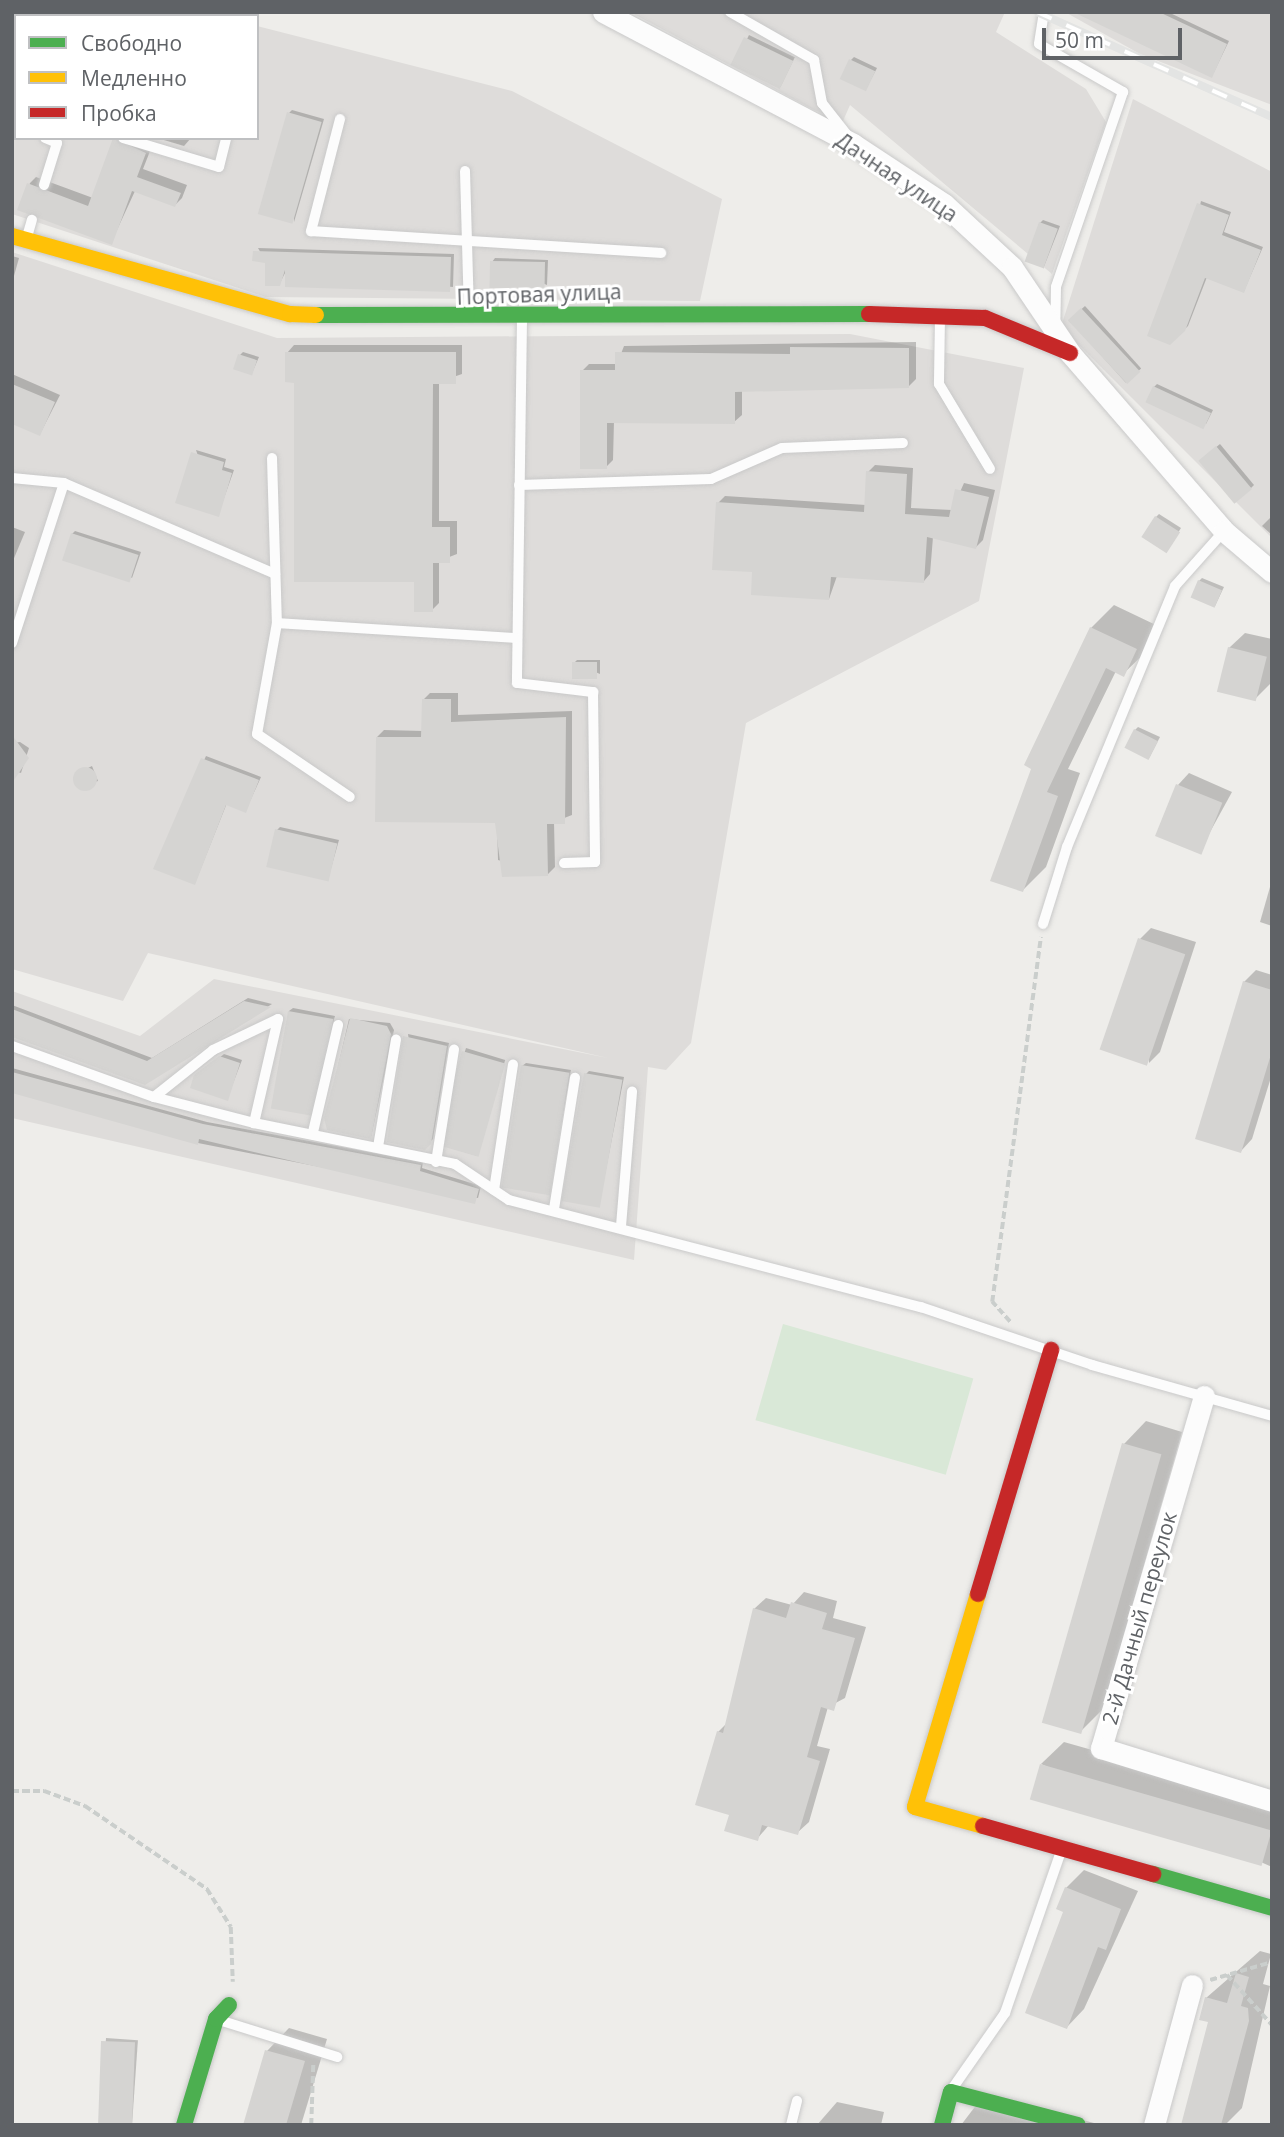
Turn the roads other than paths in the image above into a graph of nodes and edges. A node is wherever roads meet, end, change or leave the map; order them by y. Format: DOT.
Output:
graph roads {
  1 [pos="603,12"];
  2 [pos="730,12"];
  3 [pos="1044,12"];
  4 [pos="340,118"];
  5 [pos="62,140"];
  6 [pos="130,140"];
  7 [pos="226,140"];
  8 [pos="853,144"];
  9 [pos="464,171"];
  10 [pos="44,185"];
  11 [pos="32,220"];
  12 [pos="19,238"];
  13 [pos="467,238"];
  14 [pos="661,253"];
  15 [pos="940,315"];
  16 [pos="523,316"];
  17 [pos="469,319"];
  18 [pos="1055,335"];
  19 [pos="1070,354"];
  20 [pos="903,443"];
  21 [pos="272,458"];
  22 [pos="990,469"];
  23 [pos="12,478"];
  24 [pos="64,483"];
  25 [pos="519,485"];
  26 [pos="1224,531"];
  27 [pos="1272,572"];
  28 [pos="275,574"];
  29 [pos="277,624"];
  30 [pos="517,638"];
  31 [pos="12,643"];
  32 [pos="350,797"];
  33 [pos="564,863"];
  34 [pos="1043,924"];
  35 [pos="338,1025"];
  36 [pos="396,1040"];
  37 [pos="12,1046"];
  38 [pos="454,1049"];
  39 [pos="513,1064"];
  40 [pos="576,1078"];
  41 [pos="632,1091"];
  42 [pos="154,1097"];
  43 [pos="254,1123"];
  44 [pos="313,1132"];
  45 [pos="377,1147"];
  46 [pos="436,1162"];
  47 [pos="495,1190"];
  48 [pos="554,1209"];
  49 [pos="621,1227"];
  50 [pos="1051,1350"];
  51 [pos="1204,1396"];
  52 [pos="1272,1416"];
  53 [pos="1272,1801"];
  54 [pos="1062,1849"];
  55 [pos="1272,1908"];
  56 [pos="1192,1985"];
  57 [pos="229,2005"];
  58 [pos="216,2019"];
  59 [pos="337,2057"];
  60 [pos="951,2092"];
  61 [pos="796,2101"];
  62 [pos="184,2125"];
  63 [pos="791,2125"];
  64 [pos="942,2125"];
  65 [pos="1078,2125"];
  66 [pos="1154,2125"];
  1 -- 8 [label="street, Дачная улица"];
  2 -- 8 [label="lane"];
  3 -- 18 [label="lane"];
  4 -- 13 [label="lane"];
  5 -- 10 [label="lane"];
  6 -- 7 [label="lane"];
  8 -- 18 [label="street, Дачная улица"];
  9 -- 13 [label="lane"];
  11 -- 12 [label="lane"];
  12 -- 17 [label="street, Портовая улица"];
  13 -- 14 [label="lane"];
  13 -- 17 [label="lane"];
  15 -- 16 [label="street, Портовая улица"];
  15 -- 19 [label="street, Портовая улица"];
  15 -- 22 [label="lane"];
  16 -- 17 [label="street, Портовая улица"];
  16 -- 25 [label="lane"];
  18 -- 19 [label="street, Дачная улица"];
  19 -- 26 [label="street, Дачная улица"];
  20 -- 25 [label="lane"];
  21 -- 28 [label="lane"];
  23 -- 24 [label="lane"];
  24 -- 28 [label="lane"];
  24 -- 31 [label="lane"];
  25 -- 30 [label="lane"];
  26 -- 27 [label="street, Дачная улица"];
  26 -- 34 [label="lane"];
  28 -- 29 [label="lane"];
  29 -- 30 [label="lane"];
  29 -- 32 [label="lane"];
  30 -- 33 [label="lane"];
  35 -- 44 [label="lane"];
  36 -- 45 [label="lane"];
  37 -- 42 [label="lane"];
  38 -- 46 [label="lane"];
  39 -- 47 [label="lane"];
  40 -- 48 [label="lane"];
  41 -- 49 [label="lane"];
  42 -- 43 [label="lane"];
  42 -- 43 [label="lane"];
  43 -- 44 [label="lane"];
  44 -- 45 [label="lane"];
  45 -- 46 [label="lane"];
  46 -- 47 [label="lane"];
  47 -- 48 [label="lane"];
  48 -- 49 [label="lane"];
  49 -- 50 [label="lane"];
  50 -- 51 [label="lane"];
  50 -- 54 [label="street"];
  51 -- 52 [label="lane"];
  51 -- 53 [label="street, 2-й Дачный переулок"];
  54 -- 55 [label="street"];
  54 -- 60 [label="lane"];
  56 -- 66 [label="street"];
  57 -- 58 [label="street"];
  58 -- 59 [label="lane"];
  58 -- 62 [label="street"];
  60 -- 64 [label="street"];
  60 -- 65 [label="street"];
  61 -- 63 [label="lane"];
}
